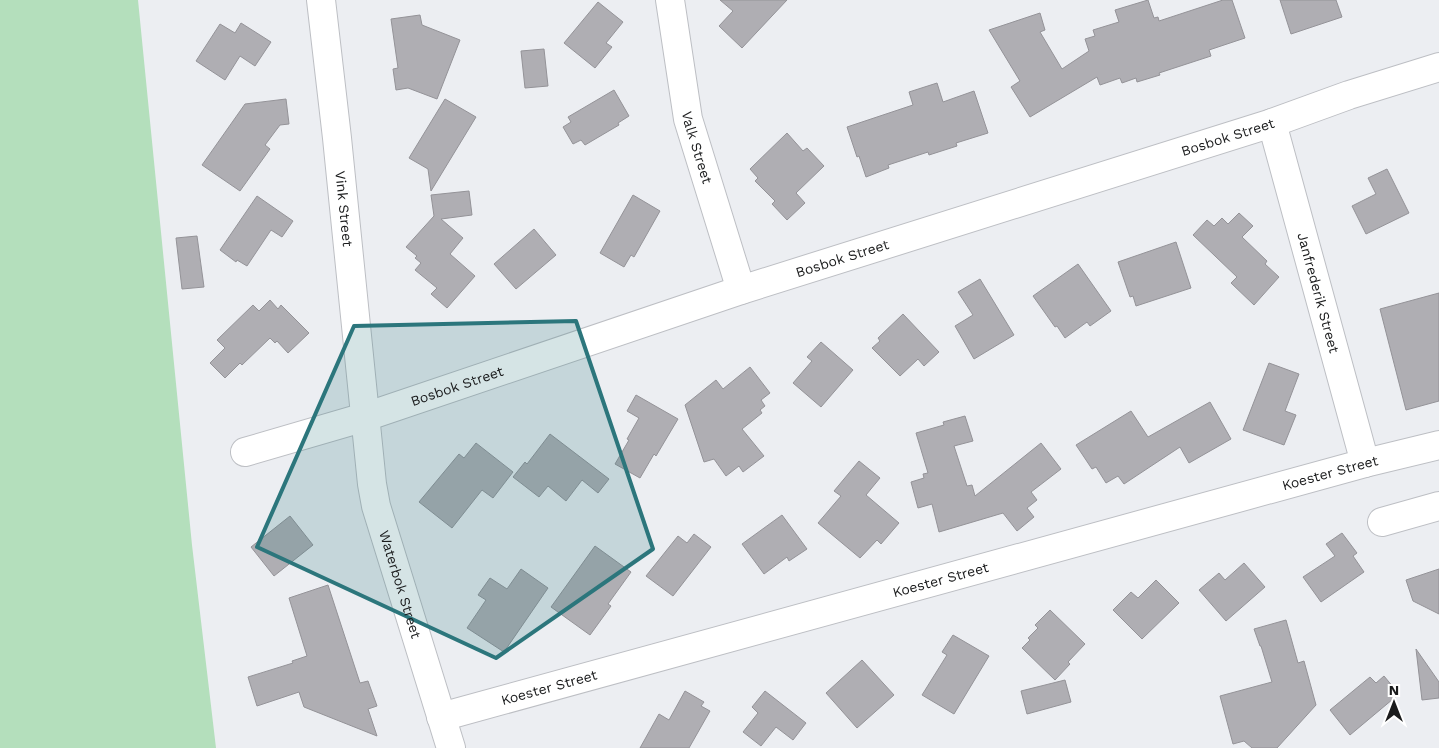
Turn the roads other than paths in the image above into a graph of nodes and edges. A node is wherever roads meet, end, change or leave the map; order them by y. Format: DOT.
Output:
graph roads {
  1 [pos="321,0"];
  2 [pos="670,0"];
  3 [pos="1439,67"];
  4 [pos="1272,123"];
  5 [pos="741,290"];
  6 [pos="365,417"];
  7 [pos="1439,445"];
  8 [pos="245,452"];
  9 [pos="1365,463"];
  10 [pos="1439,506"];
  11 [pos="1382,522"];
  12 [pos="441,716"];
  13 [pos="451,748"];
  1 -- 6 [label="street, Vink Street"];
  2 -- 5 [label="street, Valk Street"];
  3 -- 4 [label="street, Bosbok Street"];
  4 -- 5 [label="street, Bosbok Street"];
  4 -- 9 [label="street, Janfrederik Street"];
  5 -- 6 [label="street, Bosbok Street"];
  6 -- 8 [label="street, Bosbok Street"];
  6 -- 12 [label="street, Waterbok Street"];
  7 -- 9 [label="street, Koester Street"];
  9 -- 12 [label="street, Koester Street"];
  10 -- 11 [label="street"];
  12 -- 13 [label="street, Waterbok Street"];
}
